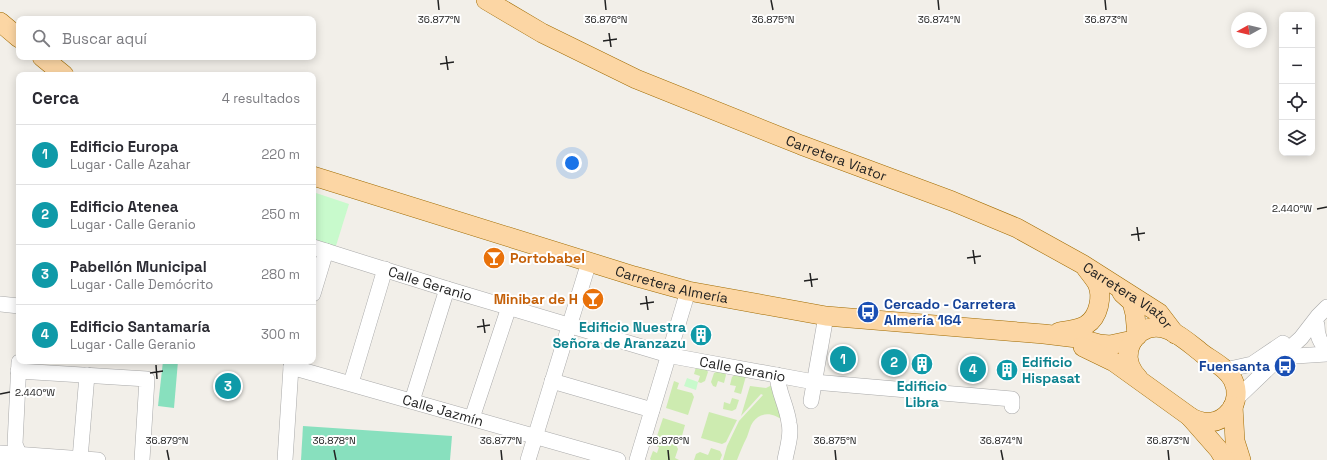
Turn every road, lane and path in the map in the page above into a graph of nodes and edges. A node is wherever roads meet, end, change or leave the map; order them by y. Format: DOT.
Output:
graph roads {
  1 [pos="486,0"];
  2 [pos="0,22"];
  3 [pos="16,35"];
  4 [pos="46,60"];
  5 [pos="60,72"];
  6 [pos="316,177"];
  7 [pos="320,249"];
  8 [pos="588,262"];
  9 [pos="1082,264"];
  10 [pos="385,269"];
  11 [pos="316,275"];
  12 [pos="1108,280"];
  13 [pos="447,289"];
  14 [pos="688,291"];
  15 [pos="0,304"];
  16 [pos="16,306"];
  17 [pos="509,307"];
  18 [pos="1327,307"];
  19 [pos="826,316"];
  20 [pos="1318,324"];
  21 [pos="569,326"];
  22 [pos="1044,334"];
  23 [pos="1175,334"];
  24 [pos="1135,338"];
  25 [pos="1327,350"];
  26 [pos="1327,354"];
  27 [pos="669,355"];
  28 [pos="1280,356"];
  29 [pos="292,364"];
  30 [pos="19,366"];
  31 [pos="1225,370"];
  32 [pos="87,375"];
  33 [pos="777,375"];
  34 [pos="1139,380"];
  35 [pos="552,381"];
  36 [pos="814,382"];
  37 [pos="350,383"];
  38 [pos="412,401"];
  39 [pos="811,401"];
  40 [pos="1234,403"];
  41 [pos="1012,406"];
  42 [pos="652,410"];
  43 [pos="1189,416"];
  44 [pos="472,418"];
  45 [pos="536,436"];
  46 [pos="0,453"];
  47 [pos="19,457"];
  48 [pos="80,459"];
  49 [pos="98,460"];
  50 [pos="142,460"];
  51 [pos="285,460"];
  52 [pos="528,460"];
  53 [pos="618,460"];
  54 [pos="637,460"];
  55 [pos="785,460"];
  56 [pos="1226,460"];
  57 [pos="1241,460"];
  1 -- 9 [label="main road, Carretera Viator"];
  2 -- 3 [label="main road"];
  4 -- 5 [label="main road"];
  6 -- 8 [label="main road, Carretera Almería"];
  7 -- 10 [label="street, Calle Geranio"];
  7 -- 11 [label="street"];
  8 -- 14 [label="main road, Carretera Almería"];
  8 -- 21 [label="street"];
  9 -- 12 [label="main road, Carretera Viator"];
  9 -- 22 [label="main road"];
  10 -- 13 [label="street, Calle Geranio"];
  10 -- 37 [label="street"];
  12 -- 23 [label="main road, Carretera Viator"];
  12 -- 24 [label="main road"];
  13 -- 17 [label="street, Calle Geranio"];
  13 -- 38 [label="street"];
  14 -- 19 [label="main road, Carretera Almería"];
  14 -- 27 [label="street"];
  15 -- 16 [label="street"];
  17 -- 21 [label="street, Calle Geranio"];
  17 -- 44 [label="street"];
  18 -- 20 [label="street"];
  19 -- 22 [label="main road, Carretera Almería"];
  19 -- 36 [label="street"];
  20 -- 25 [label="street"];
  20 -- 28 [label="street"];
  20 -- 31 [label="street"];
  21 -- 27 [label="street, Calle Geranio"];
  21 -- 35 [label="street"];
  22 -- 24 [label="main road"];
  22 -- 34 [label="main road"];
  23 -- 24 [label="main road"];
  23 -- 31 [label="main road"];
  24 -- 34 [label="main road"];
  26 -- 28 [label="street"];
  27 -- 33 [label="street, Calle Geranio"];
  27 -- 42 [label="street"];
  28 -- 40 [label="street"];
  29 -- 37 [label="street, Calle Jazmín"];
  29 -- 51 [label="street"];
  30 -- 32 [label="street"];
  30 -- 47 [label="street"];
  31 -- 40 [label="main road"];
  32 -- 48 [label="street"];
  32 -- 50 [label="street"];
  33 -- 36 [label="street, Calle Geranio"];
  33 -- 55 [label="street"];
  34 -- 43 [label="main road"];
  35 -- 42 [label="street"];
  35 -- 45 [label="street"];
  36 -- 39 [label="street"];
  36 -- 41 [label="street, Calle Geranio"];
  37 -- 38 [label="street, Calle Jazmín"];
  38 -- 44 [label="street, Calle Jazmín"];
  40 -- 43 [label="main road"];
  40 -- 57 [label="main road"];
  42 -- 54 [label="street"];
  43 -- 56 [label="main road"];
  44 -- 45 [label="street, Calle Jazmín"];
  45 -- 52 [label="street"];
  45 -- 53 [label="street, Calle Jazmín"];
  46 -- 47 [label="street"];
  47 -- 48 [label="street"];
  48 -- 49 [label="street"];
}
